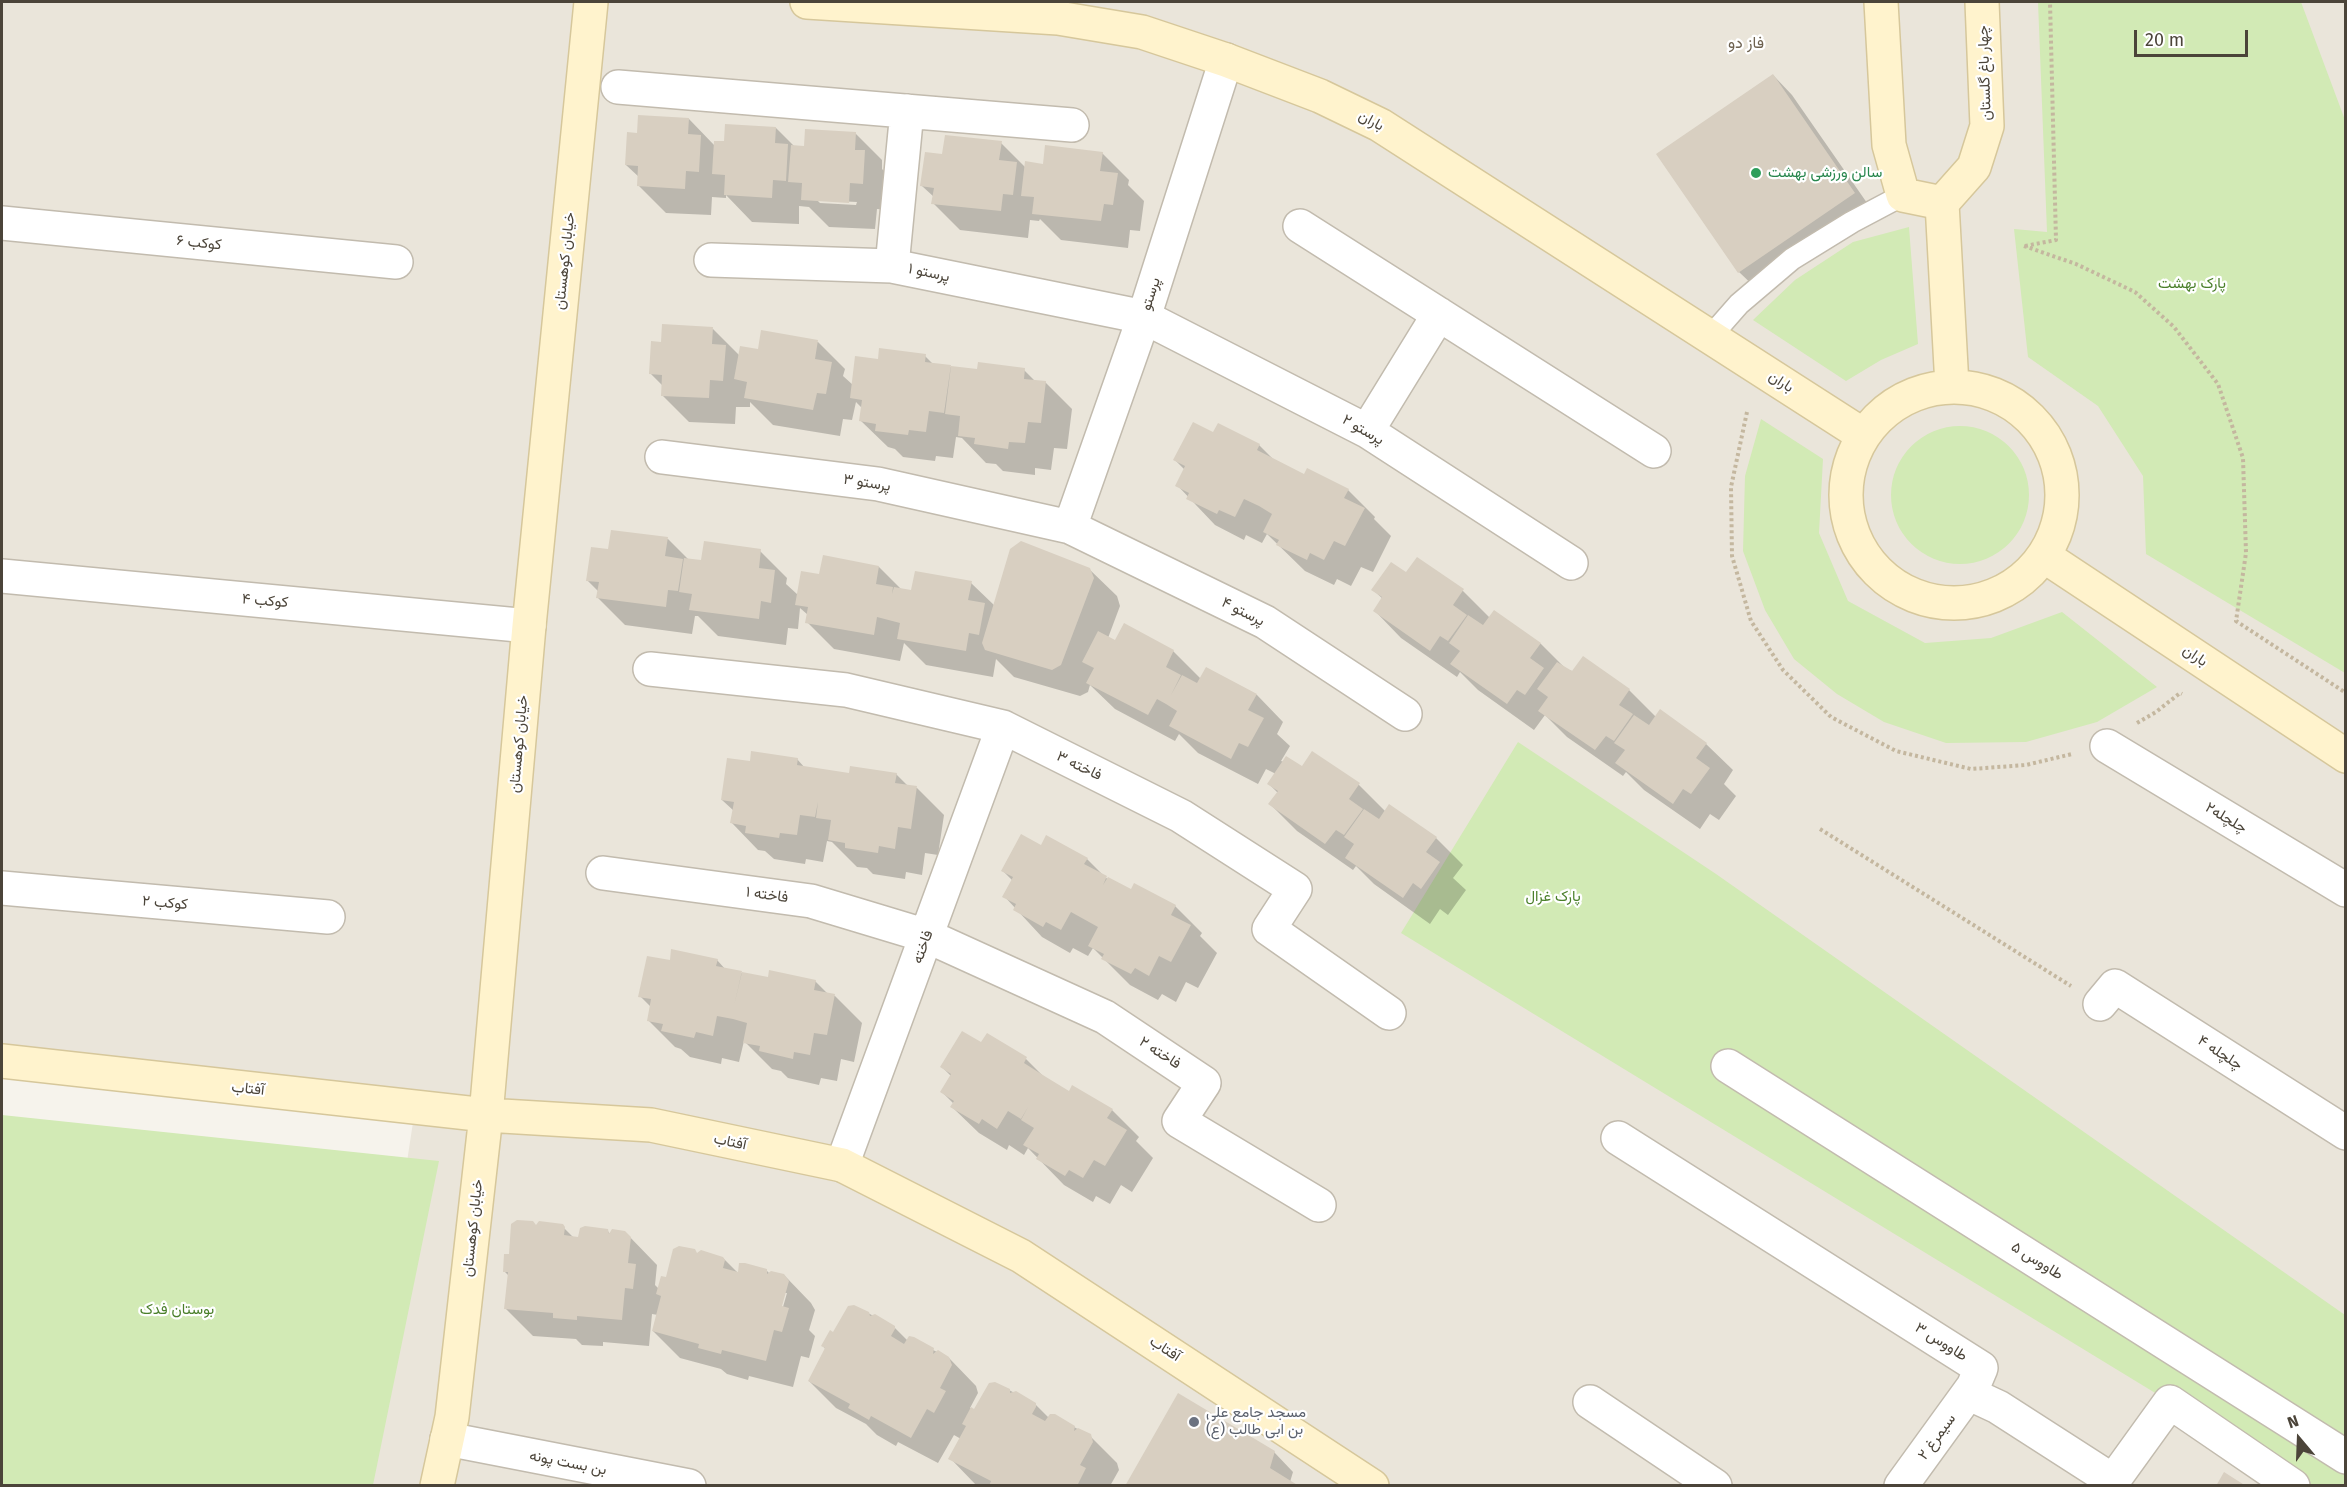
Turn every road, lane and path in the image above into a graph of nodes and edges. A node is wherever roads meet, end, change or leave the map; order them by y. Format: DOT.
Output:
graph roads {
  1 [pos="591,2"];
  2 [pos="807,2"];
  3 [pos="1881,2"];
  4 [pos="1982,2"];
  5 [pos="2050,2"];
  6 [pos="1226,60"];
  7 [pos="618,87"];
  8 [pos="907,111"];
  9 [pos="1072,125"];
  10 [pos="1904,195"];
  11 [pos="1942,203"];
  12 [pos="2,223"];
  13 [pos="1300,226"];
  14 [pos="711,260"];
  15 [pos="396,262"];
  16 [pos="892,266"];
  17 [pos="1439,314"];
  18 [pos="1144,317"];
  19 [pos="1710,337"];
  20 [pos="1952,386"];
  21 [pos="1748,412"];
  22 [pos="1367,431"];
  23 [pos="1863,435"];
  24 [pos="1654,451"];
  25 [pos="662,457"];
  26 [pos="1070,527"];
  27 [pos="2044,556"];
  28 [pos="1571,563"];
  29 [pos="2,576"];
  30 [pos="529,626"];
  31 [pos="650,669"];
  32 [pos="2180,693"];
  33 [pos="2346,693"];
  34 [pos="1405,714"];
  35 [pos="1003,728"];
  36 [pos="2107,746"];
  37 [pos="2346,756"];
  38 [pos="603,873"];
  39 [pos="2,888"];
  40 [pos="2346,890"];
  41 [pos="328,917"];
  42 [pos="927,936"];
  43 [pos="2100,1004"];
  44 [pos="1389,1013"];
  45 [pos="2,1062"];
  46 [pos="1728,1065"];
  47 [pos="486,1115"];
  48 [pos="2346,1133"];
  49 [pos="1618,1138"];
  50 [pos="842,1166"];
  51 [pos="1319,1205"];
  52 [pos="1972,1388"];
  53 [pos="1590,1402"];
  54 [pos="447,1440"];
  55 [pos="2346,1457"];
  56 [pos="437,1485"];
  57 [pos="689,1485"];
  58 [pos="1372,1485"];
  59 [pos="1715,1485"];
  60 [pos="1901,1485"];
  61 [pos="2293,1485"];
  1 -- 30 [label="street, خیابان کوهستان"];
  2 -- 6 [label="street, باران"];
  3 -- 10 [label="street"];
  4 -- 11 [label="street, چهار باغ گلستان"];
  5 -- 33 [label="path"];
  6 -- 18 [label="street, پرستو"];
  6 -- 19 [label="street, باران"];
  7 -- 8 [label="street"];
  8 -- 9 [label="street"];
  8 -- 16 [label="street"];
  10 -- 11 [label="street"];
  10 -- 19 [label="lane"];
  11 -- 20 [label="street"];
  12 -- 15 [label="street, کوکب ۶"];
  13 -- 17 [label="street"];
  14 -- 16 [label="street, پرستو ۱"];
  16 -- 18 [label="street, پرستو ۱"];
  17 -- 22 [label="street"];
  17 -- 24 [label="street"];
  18 -- 22 [label="street, پرستو ۲"];
  18 -- 26 [label="street, پرستو"];
  19 -- 23 [label="street, باران"];
  20 -- 23 [label="street"];
  20 -- 27 [label="street"];
  21 -- 36 [label="path"];
  22 -- 28 [label="street, پرستو ۲"];
  23 -- 27 [label="street"];
  25 -- 26 [label="street, پرستو ۳"];
  26 -- 34 [label="street, پرستو ۴"];
  27 -- 37 [label="street, باران"];
  29 -- 30 [label="street, کوکب ۴"];
  30 -- 47 [label="street, خیابان کوهستان"];
  31 -- 35 [label="street, فاخته ۳"];
  32 -- 36 [label="path"];
  35 -- 42 [label="street, فاخته"];
  35 -- 44 [label="street, فاخته ۳"];
  36 -- 40 [label="street, چلچله۲"];
  38 -- 42 [label="street, فاخته ۱"];
  39 -- 41 [label="street, کوکب ۲"];
  42 -- 50 [label="street, فاخته"];
  42 -- 51 [label="street, فاخته ۲"];
  43 -- 48 [label="street, چلچله ۴"];
  45 -- 47 [label="street, آفتاب"];
  46 -- 55 [label="street, طاووس ۵"];
  47 -- 50 [label="street, آفتاب"];
  47 -- 54 [label="street, خیابان کوهستان"];
  49 -- 52 [label="street, طاووس ۳"];
  50 -- 58 [label="street, آفتاب"];
  52 -- 60 [label="street, سیمرغ ۲"];
  52 -- 61 [label="street"];
  53 -- 59 [label="street"];
  54 -- 56 [label="street, خیابان کوهستان"];
  54 -- 57 [label="street, بن بست پونه"];
}
